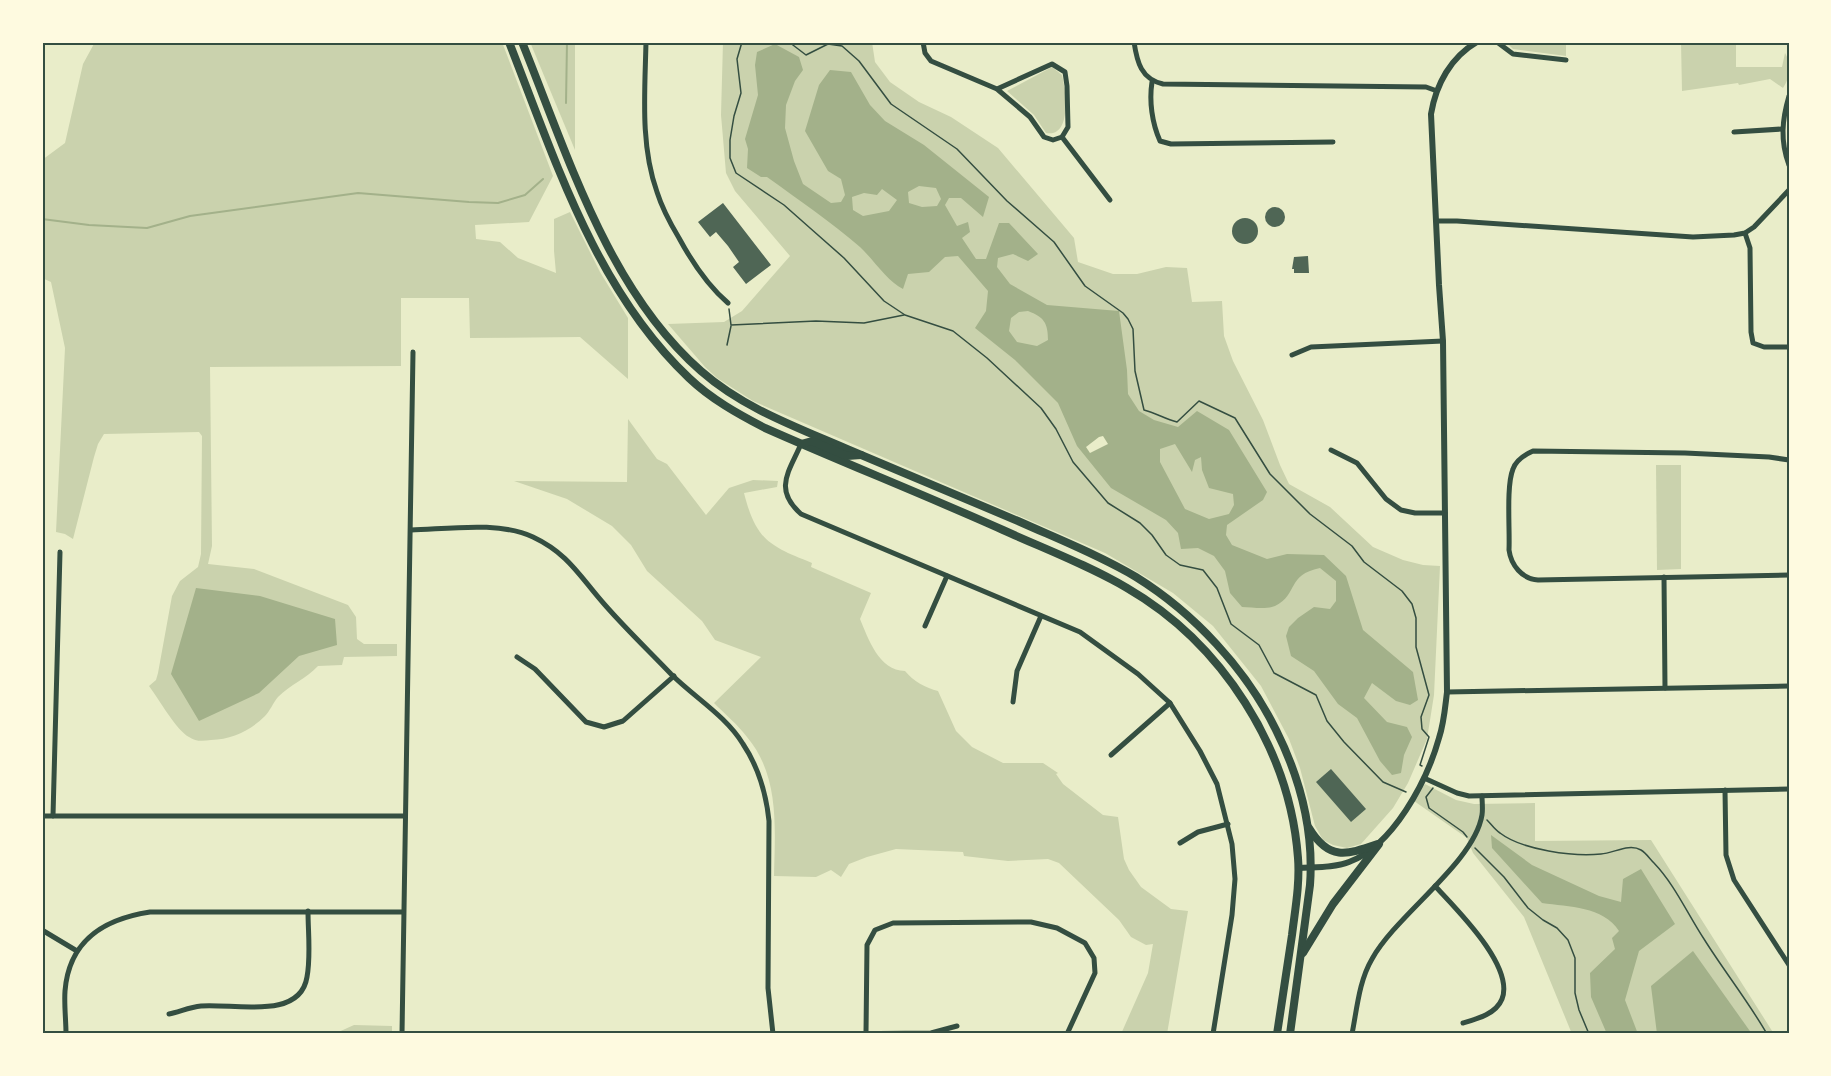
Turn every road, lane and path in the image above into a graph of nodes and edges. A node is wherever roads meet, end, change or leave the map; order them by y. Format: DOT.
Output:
graph roads {
  1 [pos="508,42"];
  2 [pos="522,42"];
  3 [pos="646,42"];
  4 [pos="742,42"];
  5 [pos="789,42"];
  6 [pos="922,42"];
  7 [pos="1134,42"];
  8 [pos="1477,42"];
  9 [pos="1497,42"];
  10 [pos="1566,60"];
  11 [pos="1152,82"];
  12 [pos="997,89"];
  13 [pos="1437,91"];
  14 [pos="1789,96"];
  15 [pos="1782,129"];
  16 [pos="1734,132"];
  17 [pos="1062,136"];
  18 [pos="1334,142"];
  19 [pos="1789,165"];
  20 [pos="1789,190"];
  21 [pos="1110,200"];
  22 [pos="1436,221"];
  23 [pos="1745,233"];
  24 [pos="728,303"];
  25 [pos="904,315"];
  26 [pos="731,325"];
  27 [pos="1443,341"];
  28 [pos="727,345"];
  29 [pos="1789,347"];
  30 [pos="413,352"];
  31 [pos="1292,355"];
  32 [pos="801,444"];
  33 [pos="1331,450"];
  34 [pos="862,455"];
  35 [pos="1789,460"];
  36 [pos="1445,513"];
  37 [pos="411,530"];
  38 [pos="60,552"];
  39 [pos="1789,575"];
  40 [pos="947,576"];
  41 [pos="1664,578"];
  42 [pos="1041,616"];
  43 [pos="925,626"];
  44 [pos="517,657"];
  45 [pos="674,676"];
  46 [pos="1789,686"];
  47 [pos="1665,688"];
  48 [pos="1447,692"];
  49 [pos="1013,702"];
  50 [pos="1170,704"];
  51 [pos="1112,755"];
  52 [pos="1428,769"];
  53 [pos="1424,778"];
  54 [pos="1436,783"];
  55 [pos="1789,789"];
  56 [pos="1725,790"];
  57 [pos="1407,792"];
  58 [pos="1482,796"];
  59 [pos="1482,815"];
  60 [pos="42,816"];
  61 [pos="53,816"];
  62 [pos="405,816"];
  63 [pos="1228,824"];
  64 [pos="1308,827"];
  65 [pos="1471,842"];
  66 [pos="1180,843"];
  67 [pos="1379,844"];
  68 [pos="1312,867"];
  69 [pos="1299,868"];
  70 [pos="1435,885"];
  71 [pos="308,911"];
  72 [pos="403,912"];
  73 [pos="42,930"];
  74 [pos="1789,949"];
  75 [pos="77,951"];
  76 [pos="1782,953"];
  77 [pos="1301,956"];
  78 [pos="1789,965"];
  79 [pos="169,1014"];
  80 [pos="1463,1023"];
  81 [pos="957,1026"];
  82 [pos="866,1033"];
  83 [pos="66,1034"];
  84 [pos="402,1034"];
  85 [pos="773,1034"];
  86 [pos="828,1034"];
  87 [pos="1067,1034"];
  88 [pos="1213,1034"];
  89 [pos="1277,1034"];
  90 [pos="1290,1034"];
  91 [pos="1352,1034"];
  92 [pos="1589,1034"];
  93 [pos="1767,1034"];
  1 -- 32 [label="main road"];
  2 -- 34 [label="main road"];
  3 -- 24 [label="street"];
  4 -- 25 [label="path"];
  5 -- 52 [label="path"];
  6 -- 12 [label="street"];
  7 -- 11 [label="street"];
  8 -- 13 [label="street"];
  9 -- 10 [label="street"];
  11 -- 13 [label="street"];
  11 -- 18 [label="street"];
  12 -- 17 [label="street"];
  12 -- 17 [label="street"];
  13 -- 22 [label="street"];
  14 -- 15 [label="street"];
  15 -- 16 [label="street"];
  15 -- 19 [label="street"];
  17 -- 21 [label="street"];
  20 -- 23 [label="street"];
  22 -- 23 [label="street"];
  22 -- 27 [label="street"];
  23 -- 29 [label="street"];
  24 -- 26 [label="path"];
  25 -- 26 [label="path"];
  25 -- 57 [label="path"];
  26 -- 28 [label="path"];
  27 -- 31 [label="street"];
  27 -- 36 [label="street"];
  30 -- 37 [label="street"];
  32 -- 34 [label="main road"];
  32 -- 40 [label="street"];
  32 -- 69 [label="main road"];
  33 -- 36 [label="street"];
  34 -- 64 [label="main road"];
  35 -- 41 [label="street"];
  36 -- 48 [label="street"];
  37 -- 45 [label="street"];
  37 -- 62 [label="street"];
  38 -- 61 [label="street"];
  39 -- 41 [label="street"];
  40 -- 42 [label="street"];
  40 -- 43 [label="street"];
  41 -- 47 [label="street"];
  42 -- 49 [label="street"];
  42 -- 50 [label="street"];
  44 -- 45 [label="street"];
  45 -- 85 [label="street"];
  46 -- 47 [label="street"];
  47 -- 48 [label="street"];
  48 -- 52 [label="street"];
  50 -- 51 [label="street"];
  50 -- 63 [label="street"];
  52 -- 53 [label="street"];
  53 -- 54 [label="street"];
  53 -- 67 [label="street"];
  54 -- 58 [label="street"];
  54 -- 65 [label="path"];
  55 -- 56 [label="street"];
  56 -- 58 [label="street"];
  56 -- 76 [label="street"];
  58 -- 59 [label="street"];
  59 -- 65 [label="street"];
  59 -- 93 [label="path"];
  60 -- 61 [label="street"];
  61 -- 62 [label="street"];
  62 -- 72 [label="street"];
  63 -- 66 [label="street"];
  63 -- 88 [label="street"];
  64 -- 67 [label="main road"];
  64 -- 68 [label="main road"];
  65 -- 70 [label="street"];
  65 -- 92 [label="path"];
  67 -- 68 [label="street"];
  67 -- 77 [label="main road"];
  68 -- 69 [label="street"];
  68 -- 77 [label="main road"];
  69 -- 89 [label="main road"];
  70 -- 80 [label="street"];
  70 -- 91 [label="street"];
  71 -- 72 [label="street"];
  71 -- 75 [label="street"];
  71 -- 79 [label="street"];
  72 -- 84 [label="street"];
  73 -- 75 [label="street"];
  74 -- 76 [label="street"];
  75 -- 83 [label="street"];
  76 -- 78 [label="street"];
  77 -- 90 [label="main road"];
  81 -- 82 [label="street"];
  82 -- 86 [label="street"];
  82 -- 87 [label="street"];
}
